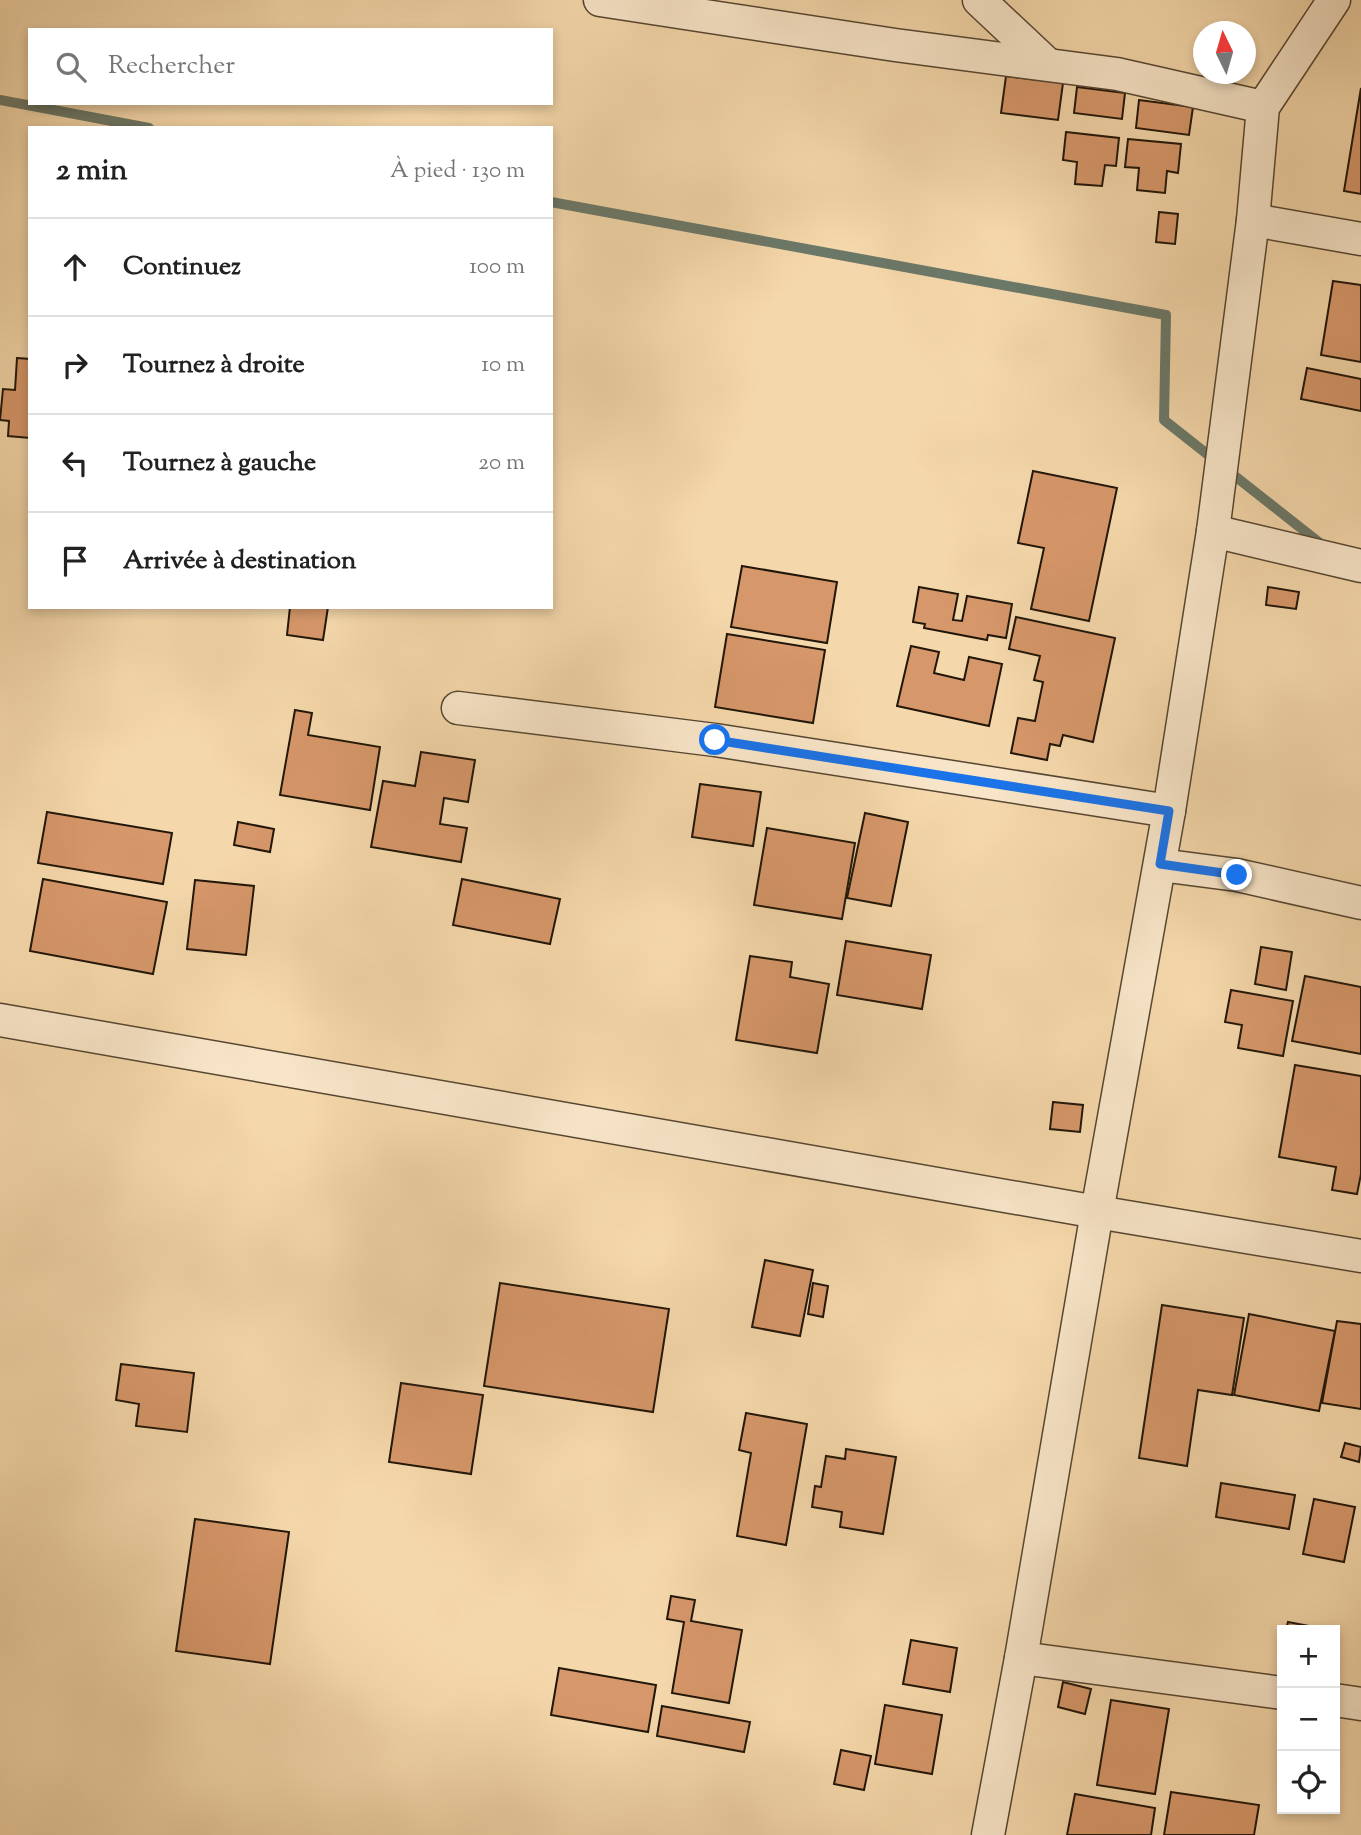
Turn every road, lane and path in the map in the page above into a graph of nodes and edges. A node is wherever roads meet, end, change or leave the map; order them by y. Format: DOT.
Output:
graph roads {
  1 [pos="600,0"];
  2 [pos="979,0"];
  3 [pos="1334,0"];
  4 [pos="1046,64"];
  5 [pos="1264,107"];
  6 [pos="1252,220"];
  7 [pos="1361,239"];
  8 [pos="1213,531"];
  9 [pos="1361,566"];
  10 [pos="458,708"];
  11 [pos="1169,811"];
  12 [pos="1160,864"];
  13 [pos="1361,903"];
  14 [pos="0,1020"];
  15 [pos="1097,1212"];
  16 [pos="1361,1256"];
  17 [pos="1021,1658"];
  18 [pos="1277,1692"];
  19 [pos="1340,1701"];
  20 [pos="1361,1704"];
  21 [pos="988,1835"];
  1 -- 4 [label="street"];
  2 -- 4 [label="street"];
  3 -- 5 [label="street"];
  4 -- 5 [label="street"];
  5 -- 6 [label="street"];
  6 -- 7 [label="street"];
  6 -- 8 [label="street"];
  8 -- 9 [label="street"];
  8 -- 11 [label="street"];
  10 -- 11 [label="street"];
  11 -- 12 [label="street"];
  12 -- 13 [label="street"];
  12 -- 15 [label="street"];
  14 -- 15 [label="street"];
  15 -- 16 [label="street"];
  15 -- 17 [label="street"];
  17 -- 18 [label="street"];
  17 -- 21 [label="street"];
  19 -- 20 [label="street"];
}
